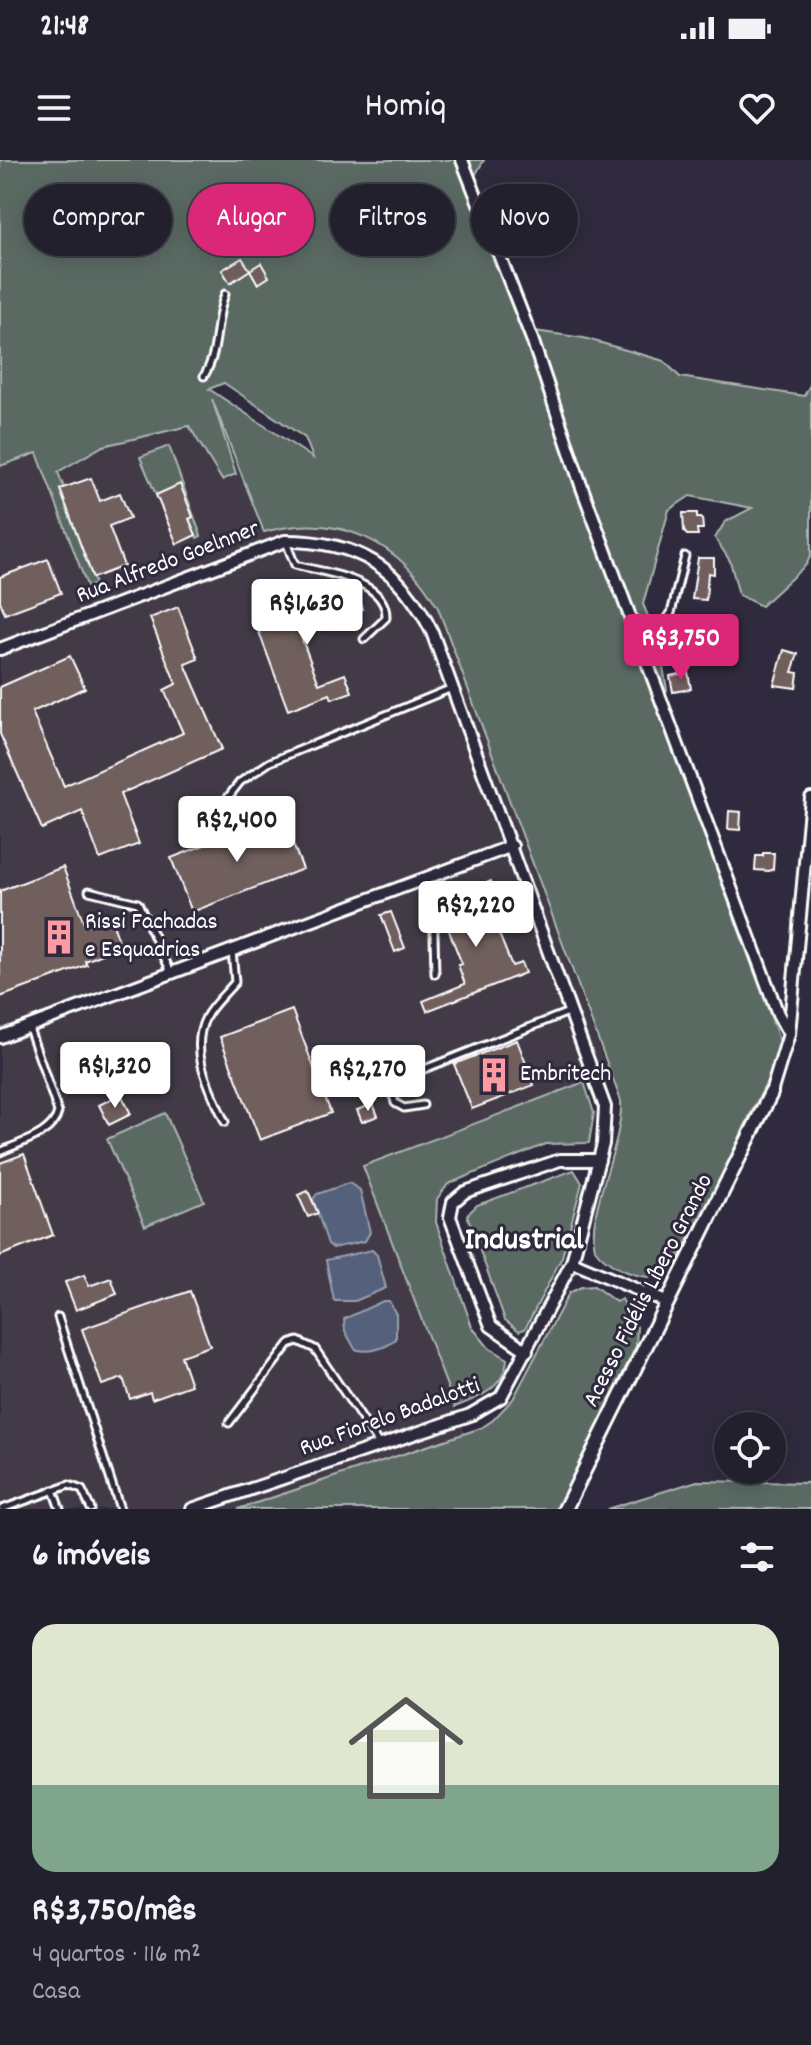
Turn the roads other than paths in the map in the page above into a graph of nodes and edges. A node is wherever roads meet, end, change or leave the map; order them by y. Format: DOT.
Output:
graph roads {
  1 [pos="462,160"];
  2 [pos="225,294"];
  3 [pos="204,376"];
  4 [pos="285,541"];
  5 [pos="685,556"];
  6 [pos="364,639"];
  7 [pos="0,649"];
  8 [pos="645,650"];
  9 [pos="453,688"];
  10 [pos="811,798"];
  11 [pos="222,805"];
  12 [pos="512,846"];
  13 [pos="809,846"];
  14 [pos="426,878"];
  15 [pos="89,891"];
  16 [pos="232,950"];
  17 [pos="171,973"];
  18 [pos="435,974"];
  19 [pos="572,1011"];
  20 [pos="28,1027"];
  21 [pos="789,1034"];
  22 [pos="0,1037"];
  23 [pos="771,1093"];
  24 [pos="423,1105"];
  25 [pos="225,1122"];
  26 [pos="0,1152"];
  27 [pos="599,1160"];
  28 [pos="572,1262"];
  29 [pos="666,1302"];
  30 [pos="58,1317"];
  31 [pos="527,1351"];
  32 [pos="229,1423"];
  33 [pos="379,1445"];
  34 [pos="53,1490"];
  35 [pos="2,1509"];
  36 [pos="60,1509"];
  37 [pos="91,1509"];
  38 [pos="120,1509"];
  39 [pos="192,1509"];
  40 [pos="565,1509"];
  1 -- 8 [label="street"];
  2 -- 3 [label="lane"];
  4 -- 6 [label="lane"];
  4 -- 7 [label="street, Rua Alfredo Goelnner"];
  4 -- 9 [label="street, Rua Alfredo Goelnner"];
  5 -- 8 [label="lane"];
  8 -- 21 [label="street"];
  9 -- 11 [label="lane"];
  9 -- 12 [label="street, Rua Alfredo Goelnner"];
  10 -- 13 [label="street"];
  12 -- 14 [label="street"];
  12 -- 19 [label="street, Rua Fiorelo Badalotti"];
  13 -- 21 [label="street"];
  14 -- 16 [label="street"];
  14 -- 18 [label="lane"];
  15 -- 17 [label="lane"];
  16 -- 17 [label="street"];
  16 -- 25 [label="lane"];
  17 -- 20 [label="street"];
  19 -- 24 [label="lane"];
  19 -- 27 [label="street, Rua Fiorelo Badalotti"];
  20 -- 22 [label="street"];
  20 -- 26 [label="lane"];
  21 -- 23 [label="street"];
  23 -- 29 [label="street, Acesso Fidélis Líbero Grando"];
  27 -- 28 [label="street, Rua Fiorelo Badalotti"];
  27 -- 31 [label="street"];
  28 -- 29 [label="street"];
  28 -- 31 [label="street, Rua Fiorelo Badalotti"];
  29 -- 40 [label="street, Acesso Fidélis Líbero Grando"];
  30 -- 38 [label="lane"];
  31 -- 33 [label="street, Rua Fiorelo Badalotti"];
  32 -- 33 [label="lane"];
  33 -- 39 [label="street, Rua Fiorelo Badalotti"];
  34 -- 35 [label="lane"];
  34 -- 36 [label="lane"];
  34 -- 37 [label="lane"];
}
